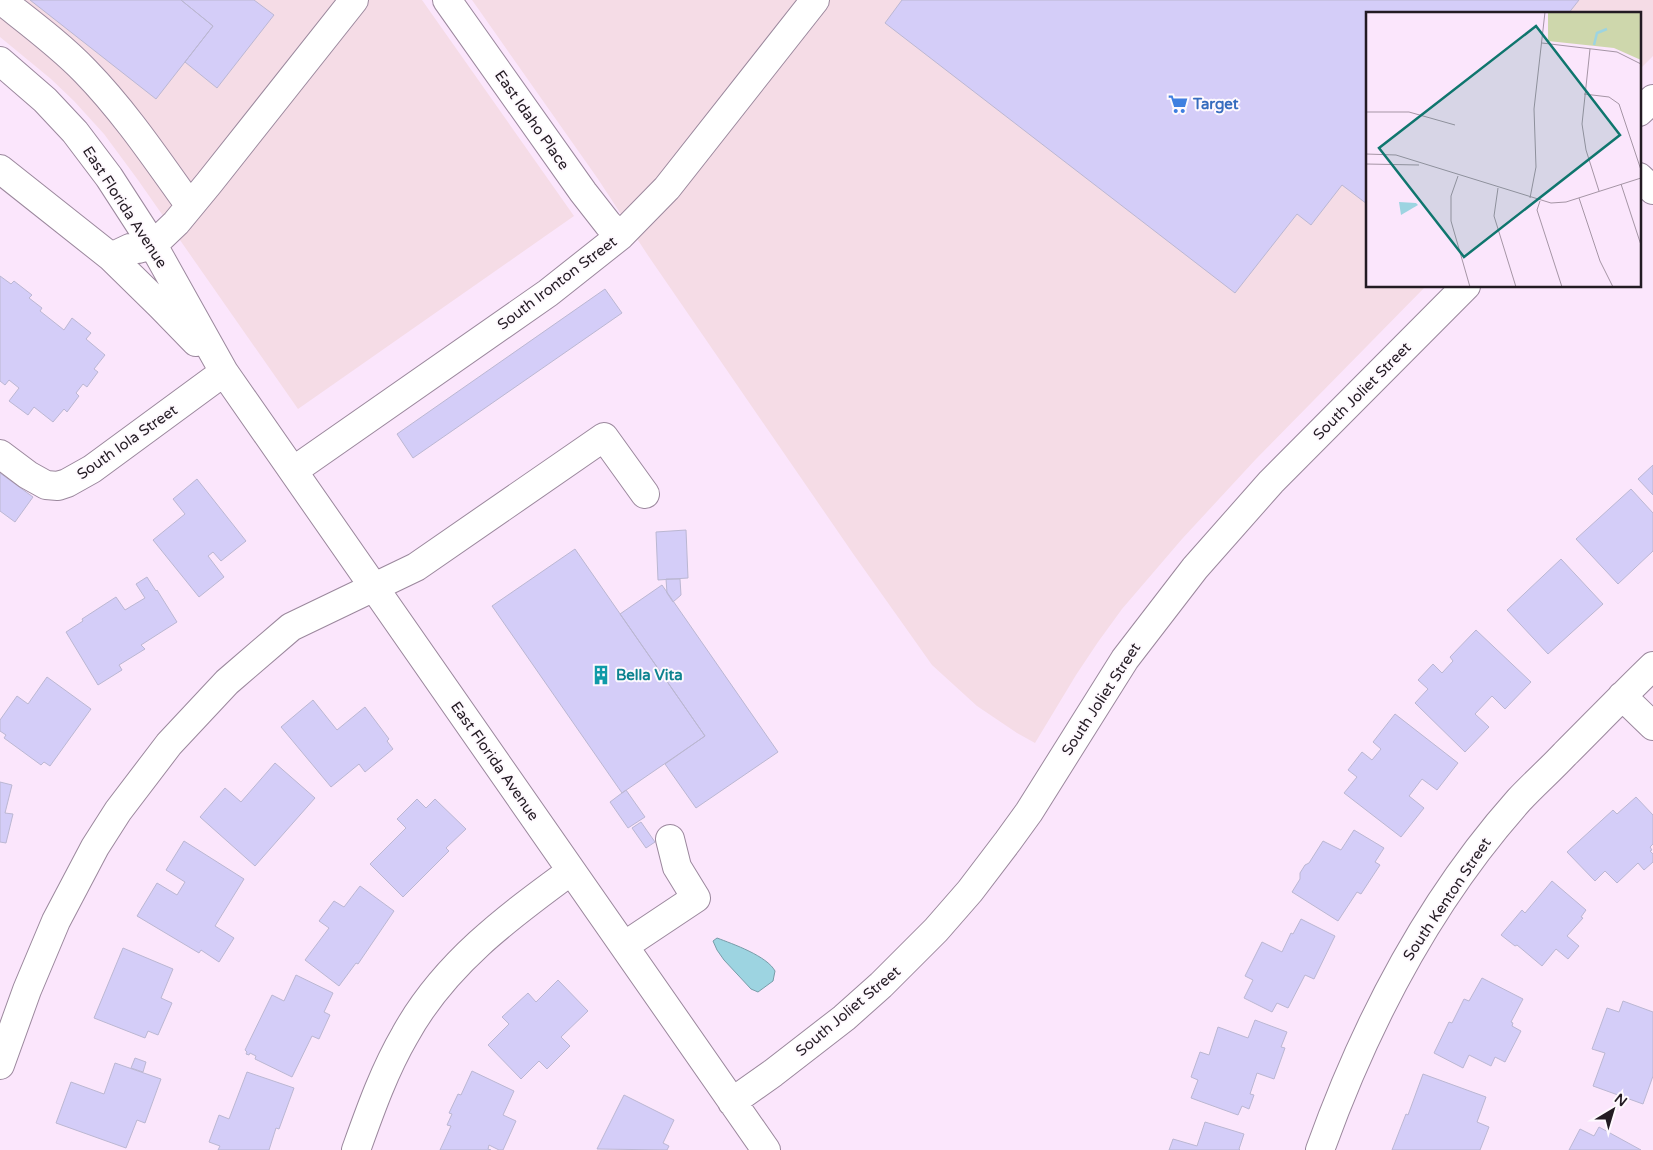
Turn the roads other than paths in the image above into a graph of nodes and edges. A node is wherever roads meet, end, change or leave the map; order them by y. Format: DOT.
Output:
graph roads {
  1 [pos="1,0"];
  2 [pos="354,0"];
  3 [pos="447,0"];
  4 [pos="815,0"];
  5 [pos="0,62"];
  6 [pos="0,78"];
  7 [pos="1653,99"];
  8 [pos="1640,111"];
  9 [pos="75,132"];
  10 [pos="0,170"];
  11 [pos="1640,178"];
  12 [pos="1653,190"];
  13 [pos="190,206"];
  14 [pos="620,236"];
  15 [pos="153,245"];
  16 [pos="111,257"];
  17 [pos="1464,288"];
  18 [pos="224,372"];
  19 [pos="0,454"];
  20 [pos="293,471"];
  21 [pos="645,494"];
  22 [pos="374,587"];
  23 [pos="1653,666"];
  24 [pos="1622,696"];
  25 [pos="1653,726"];
  26 [pos="670,839"];
  27 [pos="571,870"];
  28 [pos="624,946"];
  29 [pos="0,1064"];
  30 [pos="732,1102"];
  31 [pos="356,1150"];
  32 [pos="766,1150"];
  33 [pos="1320,1150"];
  1 -- 13 [label="street"];
  2 -- 13 [label="street"];
  3 -- 14 [label="street, East Idaho Place"];
  4 -- 14 [label="street, South Ironton Street"];
  5 -- 9 [label="street, East Florida Avenue"];
  6 -- 9 [label="street"];
  7 -- 8 [label="street"];
  9 -- 15 [label="street, East Florida Avenue"];
  10 -- 16 [label="street, East Florida Avenue"];
  11 -- 12 [label="street"];
  13 -- 15 [label="street"];
  14 -- 20 [label="street, South Ironton Street"];
  15 -- 16 [label="street"];
  15 -- 18 [label="street, East Florida Avenue"];
  16 -- 18 [label="street, East Florida Avenue"];
  17 -- 30 [label="street, South Joliet Street"];
  18 -- 19 [label="street, South Iola Street"];
  18 -- 20 [label="street, East Florida Avenue"];
  20 -- 22 [label="street, East Florida Avenue"];
  21 -- 22 [label="street"];
  22 -- 27 [label="street, East Florida Avenue"];
  22 -- 29 [label="street"];
  23 -- 24 [label="street, South Kenton Street"];
  24 -- 25 [label="street"];
  24 -- 33 [label="street, South Kenton Street"];
  26 -- 28 [label="street"];
  27 -- 28 [label="street, East Florida Avenue"];
  27 -- 31 [label="street"];
  28 -- 30 [label="street, East Florida Avenue"];
  30 -- 32 [label="street, East Florida Avenue"];
}
